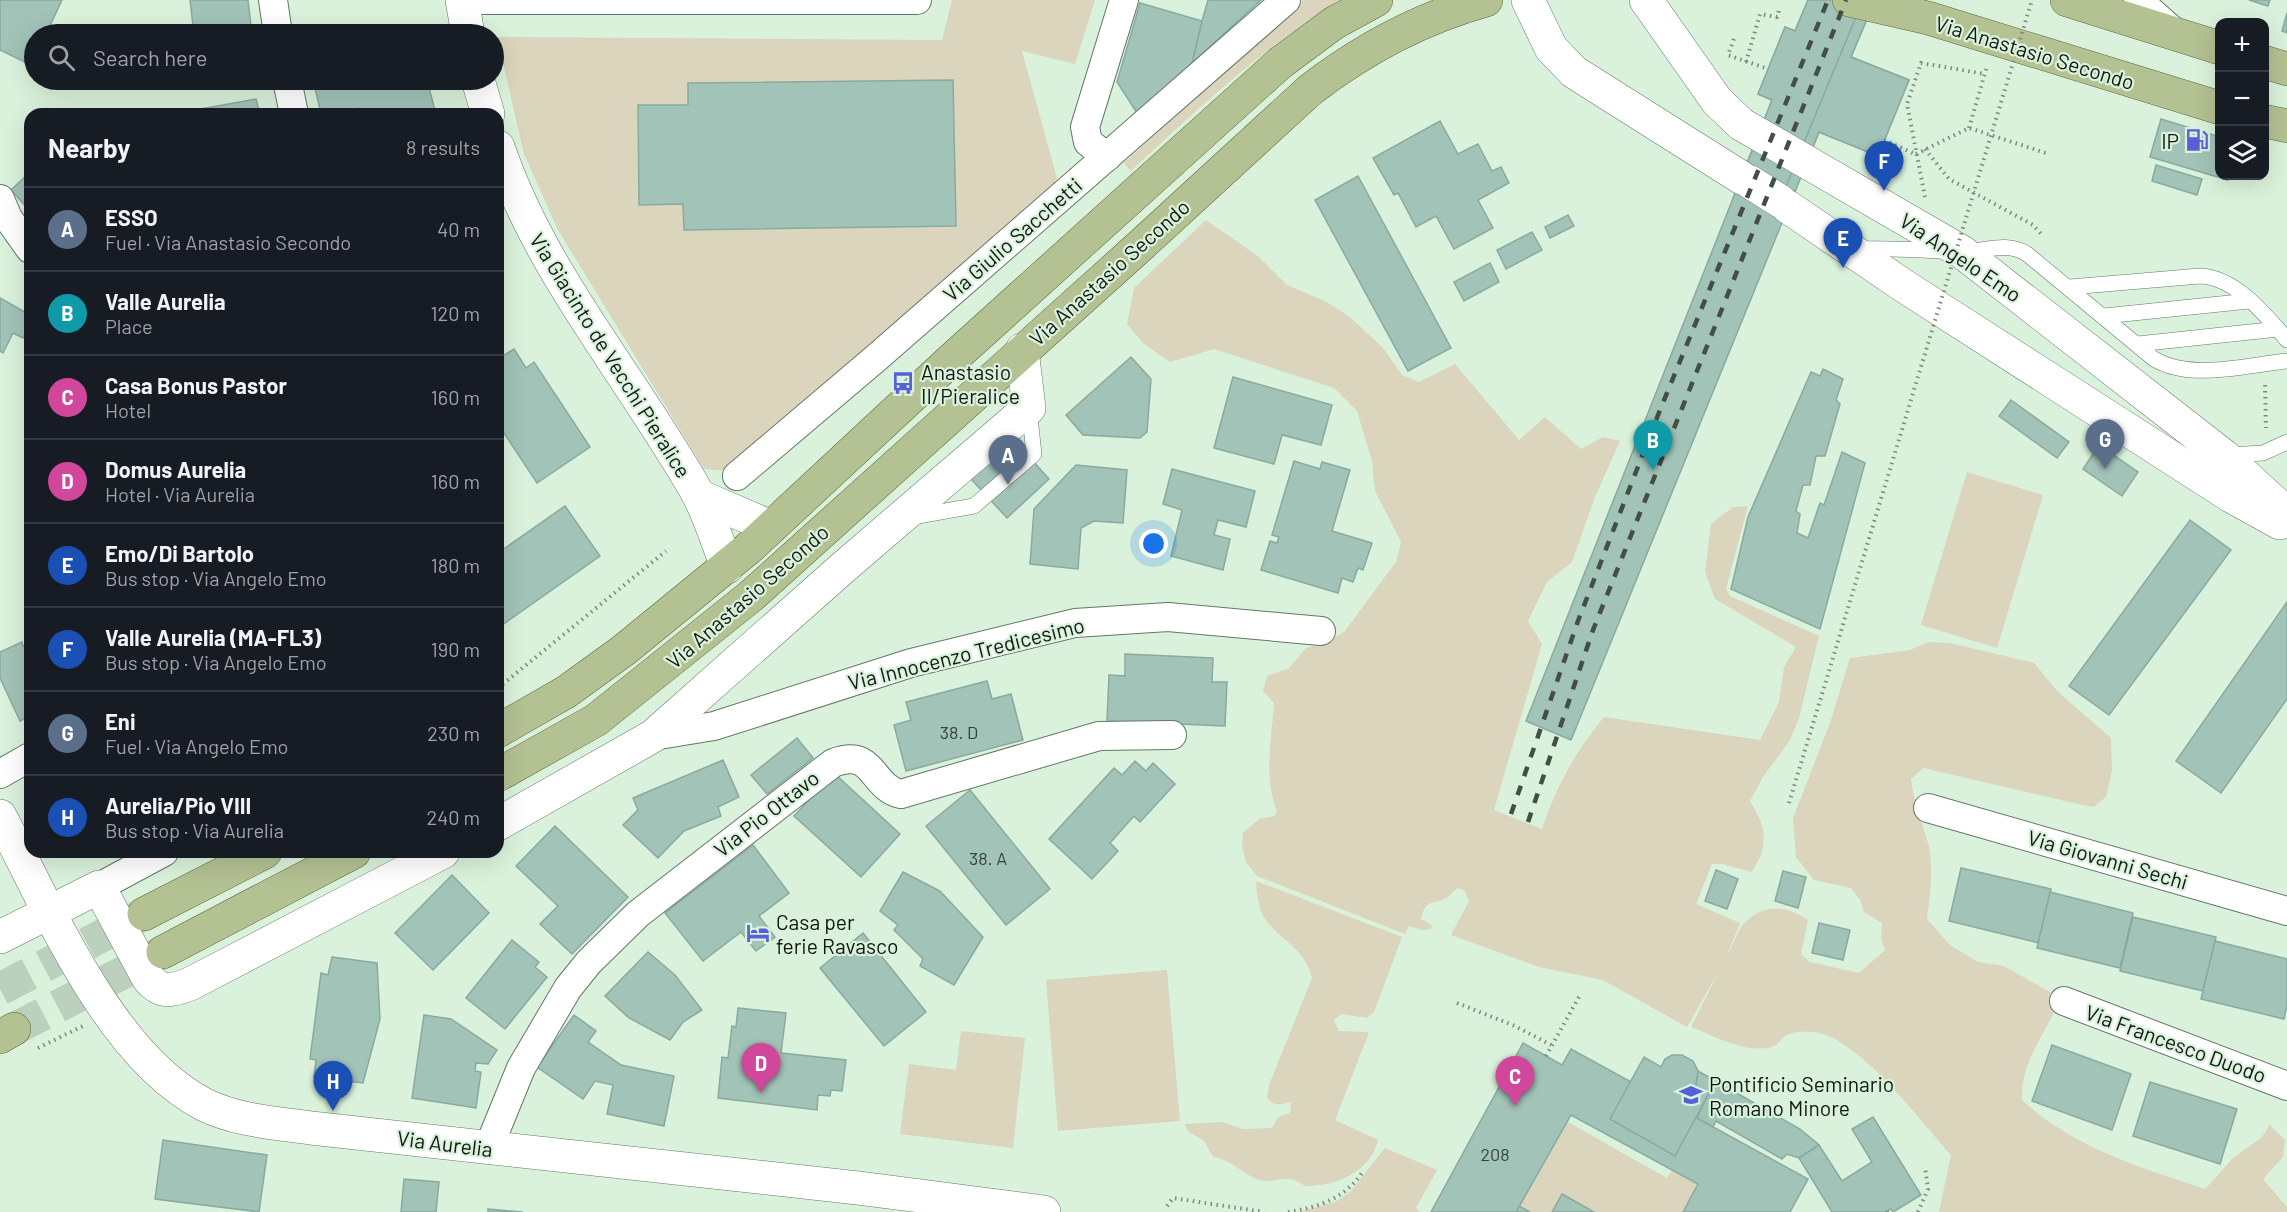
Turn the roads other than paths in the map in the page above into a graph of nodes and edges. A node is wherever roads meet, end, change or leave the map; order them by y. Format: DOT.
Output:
graph roads {
  1 [pos="273,0"];
  2 [pos="462,0"];
  3 [pos="483,0"];
  4 [pos="917,0"];
  5 [pos="1124,0"];
  6 [pos="1286,0"];
  7 [pos="1376,0"];
  8 [pos="1486,0"];
  9 [pos="1528,0"];
  10 [pos="1646,0"];
  11 [pos="1849,0"];
  12 [pos="2067,0"];
  13 [pos="2138,0"];
  14 [pos="277,24"];
  15 [pos="466,24"];
  16 [pos="2177,35"];
  17 [pos="2215,46"];
  18 [pos="2269,63"];
  19 [pos="2287,69"];
  20 [pos="289,90"];
  21 [pos="481,90"];
  22 [pos="2215,106"];
  23 [pos="293,108"];
  24 [pos="486,108"];
  25 [pos="2269,122"];
  26 [pos="2287,126"];
  27 [pos="1107,157"];
  28 [pos="504,163"];
  29 [pos="0,199"];
  30 [pos="24,241"];
  31 [pos="1850,249"];
  32 [pos="1962,252"];
  33 [pos="2070,287"];
  34 [pos="2249,301"];
  35 [pos="2104,316"];
  36 [pos="2283,335"];
  37 [pos="2138,344"];
  38 [pos="1022,350"];
  39 [pos="2287,361"];
  40 [pos="2287,442"];
  41 [pos="2224,456"];
  42 [pos="737,476"];
  43 [pos="699,496"];
  44 [pos="854,503"];
  45 [pos="2287,514"];
  46 [pos="891,526"];
  47 [pos="2287,526"];
  48 [pos="771,527"];
  49 [pos="727,567"];
  50 [pos="1321,631"];
  51 [pos="504,728"];
  52 [pos="1172,735"];
  53 [pos="653,736"];
  54 [pos="24,760"];
  55 [pos="504,772"];
  56 [pos="0,774"];
  57 [pos="1928,808"];
  58 [pos="0,816"];
  59 [pos="504,821"];
  60 [pos="153,858"];
  61 [pos="253,858"];
  62 [pos="343,858"];
  63 [pos="432,858"];
  64 [pos="99,887"];
  65 [pos="2287,911"];
  66 [pos="51,912"];
  67 [pos="144,914"];
  68 [pos="0,937"];
  69 [pos="163,952"];
  70 [pos="2064,1001"];
  71 [pos="2287,1086"];
  72 [pos="488,1149"];
  73 [pos="980,1208"];
  74 [pos="1044,1212"];
  1 -- 14 [label="street"];
  2 -- 15 [label="street"];
  3 -- 4 [label="street"];
  5 -- 27 [label="street"];
  6 -- 27 [label="street, Via Giulio Sacchetti"];
  7 -- 48 [label="main road, Via Anastasio Secondo"];
  8 -- 38 [label="main road, Via Anastasio Secondo"];
  9 -- 31 [label="street"];
  10 -- 32 [label="street, Via Angelo Emo"];
  11 -- 22 [label="main road, Via Anastasio Secondo"];
  12 -- 16 [label="main road"];
  13 -- 16 [label="street"];
  16 -- 17 [label="main road"];
  18 -- 19 [label="main road"];
  20 -- 23 [label="street"];
  21 -- 24 [label="street"];
  25 -- 26 [label="main road"];
  27 -- 42 [label="street, Via Giulio Sacchetti"];
  28 -- 43 [label="street, Via Giacinto de Vecchi Pieralice"];
  29 -- 30 [label="street"];
  31 -- 32 [label="lane"];
  31 -- 47 [label="street"];
  32 -- 33 [label="lane"];
  32 -- 41 [label="street, Via Angelo Emo"];
  33 -- 34 [label="lane"];
  33 -- 35 [label="lane"];
  34 -- 35 [label="lane"];
  34 -- 36 [label="lane"];
  35 -- 37 [label="lane"];
  36 -- 37 [label="lane"];
  37 -- 39 [label="lane"];
  38 -- 44 [label="main road, Via Anastasio Secondo"];
  38 -- 46 [label="street, Via Innocenzo Tredicesimo"];
  40 -- 41 [label="lane"];
  41 -- 45 [label="street, Via Angelo Emo"];
  43 -- 48 [label="street, Via Giacinto de Vecchi Pieralice"];
  43 -- 49 [label="street, Via Giacinto de Vecchi Pieralice"];
  44 -- 46 [label="street"];
  44 -- 55 [label="main road, Via Anastasio Secondo"];
  46 -- 53 [label="street, Via Innocenzo Tredicesimo"];
  48 -- 49 [label="main road, Via Anastasio Secondo"];
  49 -- 51 [label="main road, Via Anastasio Secondo"];
  50 -- 53 [label="street, Via Innocenzo Tredicesimo"];
  52 -- 72 [label="street, Via Pio Ottavo"];
  53 -- 59 [label="street, Via Innocenzo Tredicesimo"];
  54 -- 56 [label="street"];
  57 -- 65 [label="street, Via Giovanni Sechi"];
  58 -- 66 [label="street, Via Aurelia"];
  60 -- 64 [label="street"];
  61 -- 67 [label="main road"];
  62 -- 69 [label="main road"];
  63 -- 64 [label="street"];
  64 -- 66 [label="street"];
  66 -- 68 [label="street"];
  66 -- 72 [label="street, Via Aurelia"];
  70 -- 71 [label="street, Via Francesco Duodo"];
  72 -- 73 [label="street, Via Aurelia"];
  73 -- 74 [label="street, Via Aurelia"];
}
